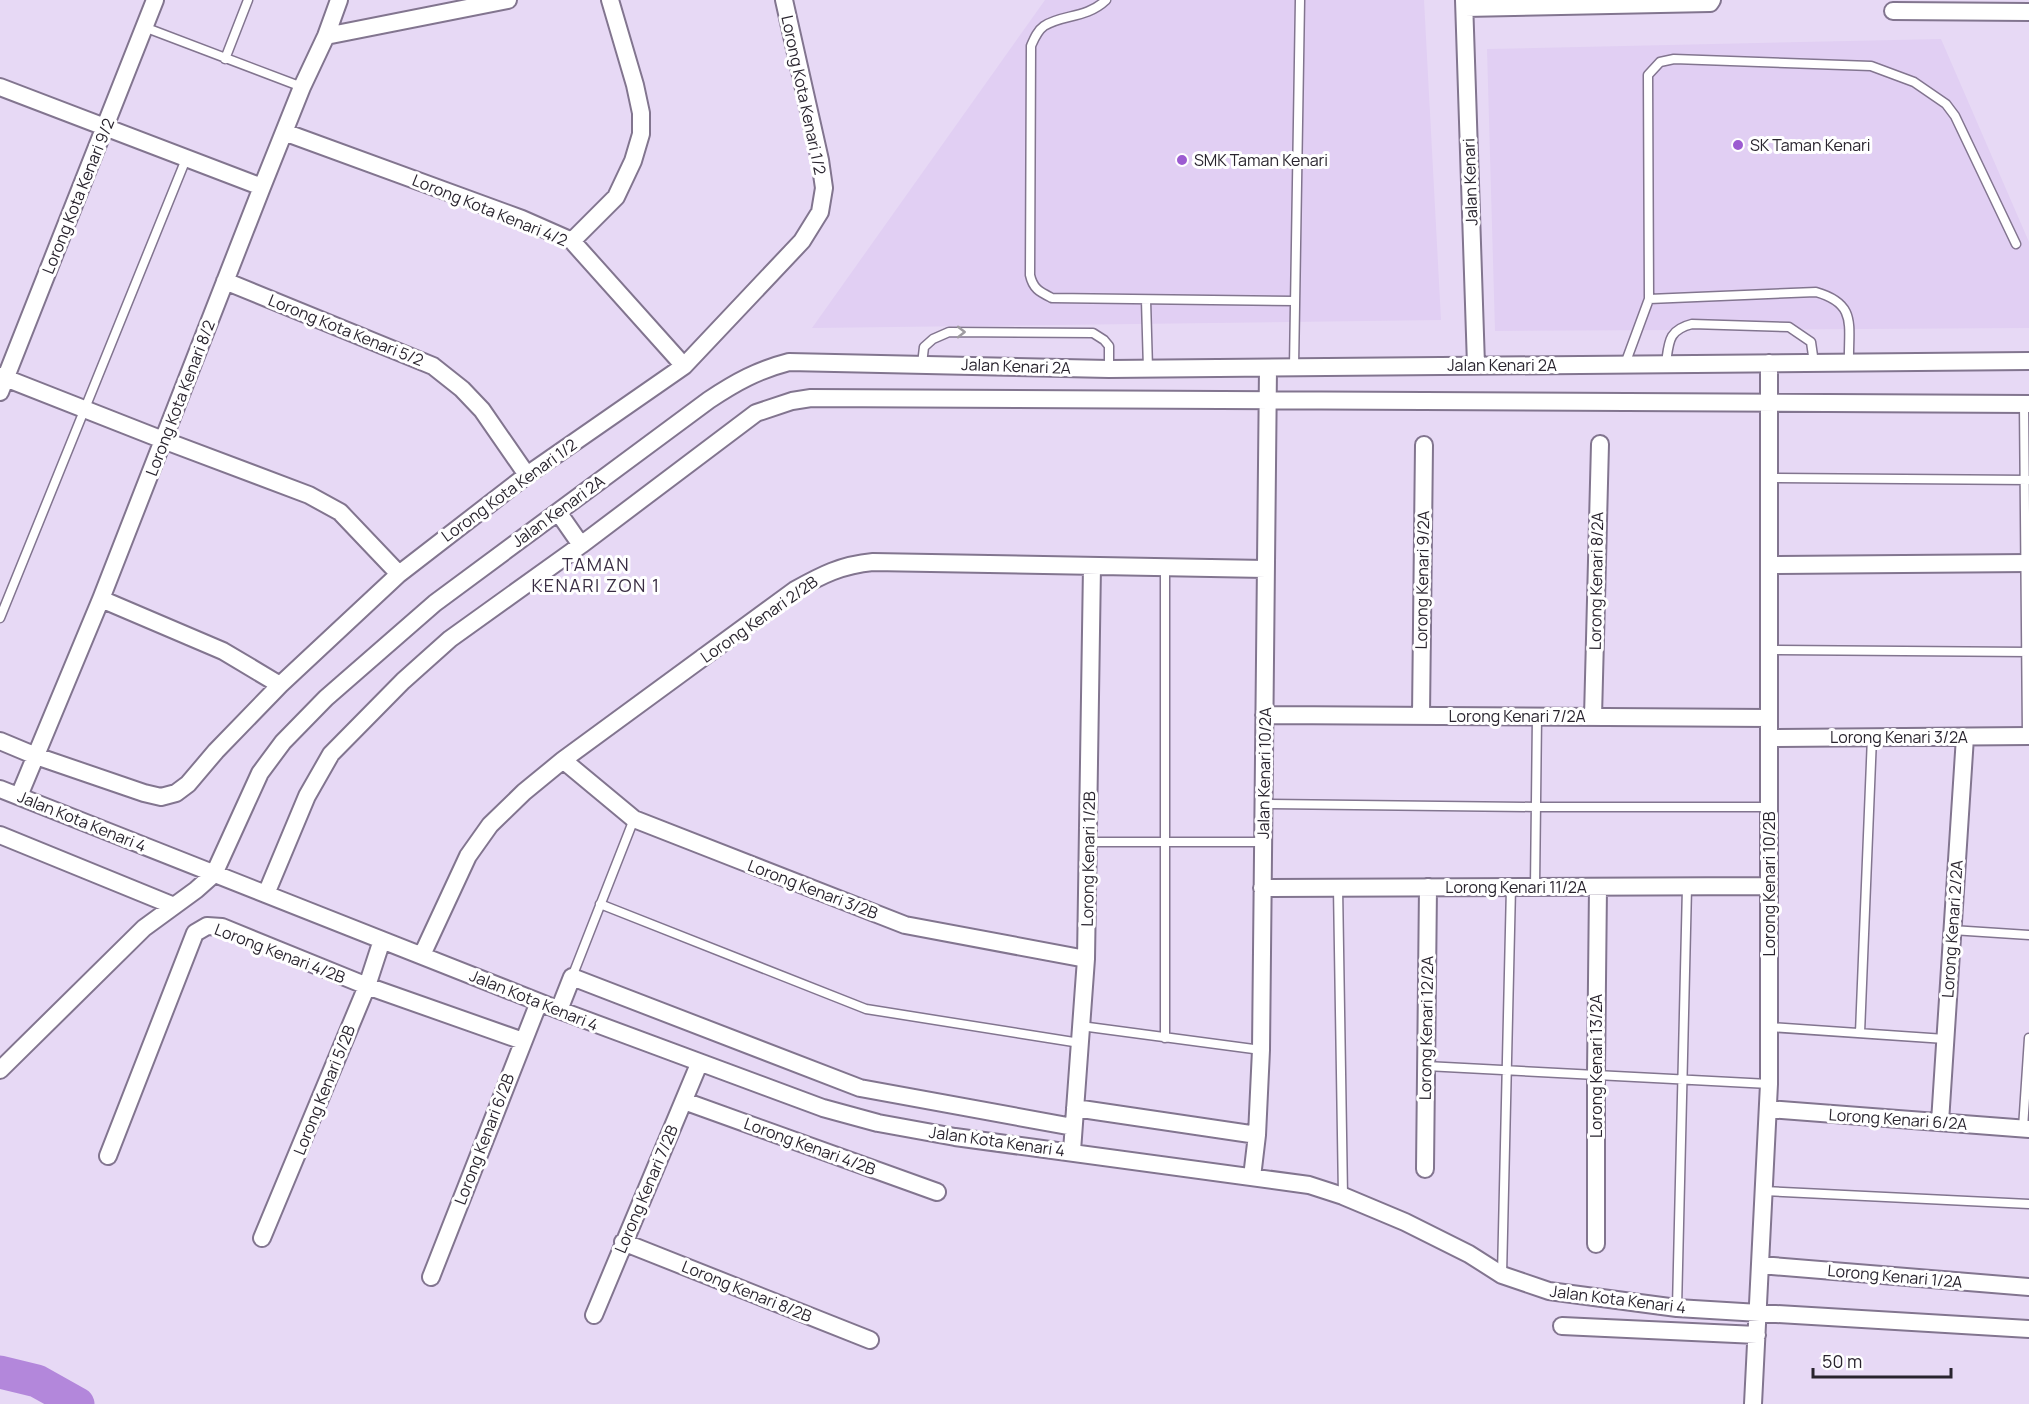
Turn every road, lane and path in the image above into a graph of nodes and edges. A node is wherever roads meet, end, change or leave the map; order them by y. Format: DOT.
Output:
graph roads {
  1 [pos="155,0"];
  2 [pos="248,0"];
  3 [pos="339,0"];
  4 [pos="508,0"];
  5 [pos="610,0"];
  6 [pos="784,0"];
  7 [pos="1106,0"];
  8 [pos="1300,0"];
  9 [pos="1712,0"];
  10 [pos="1464,4"];
  11 [pos="1499,4"];
  12 [pos="1893,5"];
  13 [pos="2029,12"];
  14 [pos="144,27"];
  15 [pos="326,36"];
  16 [pos="225,59"];
  17 [pos="0,87"];
  18 [pos="302,87"];
  19 [pos="104,128"];
  20 [pos="284,132"];
  21 [pos="186,159"];
  22 [pos="262,188"];
  23 [pos="572,241"];
  24 [pos="2016,244"];
  25 [pos="225,281"];
  26 [pos="1649,299"];
  27 [pos="1146,300"];
  28 [pos="1295,301"];
  29 [pos="2029,361"];
  30 [pos="1849,362"];
  31 [pos="1666,363"];
  32 [pos="1768,363"];
  33 [pos="1814,363"];
  34 [pos="922,364"];
  35 [pos="1476,364"];
  36 [pos="1625,364"];
  37 [pos="684,366"];
  38 [pos="1294,367"];
  39 [pos="1268,368"];
  40 [pos="1109,369"];
  41 [pos="1148,369"];
  42 [pos="2,382"];
  43 [pos="1268,401"];
  44 [pos="1768,404"];
  45 [pos="2027,404"];
  46 [pos="84,410"];
  47 [pos="164,441"];
  48 [pos="1600,444"];
  49 [pos="1424,445"];
  50 [pos="527,474"];
  51 [pos="1769,478"];
  52 [pos="2027,480"];
  53 [pos="558,512"];
  54 [pos="581,545"];
  55 [pos="2027,563"];
  56 [pos="1769,565"];
  57 [pos="1092,566"];
  58 [pos="1165,567"];
  59 [pos="1266,569"];
  60 [pos="399,574"];
  61 [pos="101,599"];
  62 [pos="0,618"];
  63 [pos="1769,650"];
  64 [pos="2028,652"];
  65 [pos="280,685"];
  66 [pos="1264,715"];
  67 [pos="1421,716"];
  68 [pos="1537,716"];
  69 [pos="1593,717"];
  70 [pos="1769,718"];
  71 [pos="1965,736"];
  72 [pos="2028,736"];
  73 [pos="1872,737"];
  74 [pos="1769,738"];
  75 [pos="0,741"];
  76 [pos="36,756"];
  77 [pos="563,760"];
  78 [pos="0,789"];
  79 [pos="19,796"];
  80 [pos="1263,804"];
  81 [pos="1536,807"];
  82 [pos="1769,807"];
  83 [pos="634,819"];
  84 [pos="1,838"];
  85 [pos="1088,842"];
  86 [pos="1165,842"];
  87 [pos="1263,842"];
  88 [pos="214,874"];
  89 [pos="1687,886"];
  90 [pos="1769,886"];
  91 [pos="1428,887"];
  92 [pos="1511,887"];
  93 [pos="1535,887"];
  94 [pos="1598,887"];
  95 [pos="1263,888"];
  96 [pos="1338,888"];
  97 [pos="266,894"];
  98 [pos="600,904"];
  99 [pos="174,906"];
  100 [pos="1952,930"];
  101 [pos="2029,935"];
  102 [pos="382,940"];
  103 [pos="422,955"];
  104 [pos="1086,959"];
  105 [pos="572,977"];
  106 [pos="367,986"];
  107 [pos="538,1002"];
  108 [pos="559,1011"];
  109 [pos="1769,1027"];
  110 [pos="1860,1033"];
  111 [pos="1081,1034"];
  112 [pos="1165,1038"];
  113 [pos="2029,1038"];
  114 [pos="1945,1039"];
  115 [pos="523,1041"];
  116 [pos="1261,1050"];
  117 [pos="699,1064"];
  118 [pos="1426,1066"];
  119 [pos="0,1070"];
  120 [pos="1507,1070"];
  121 [pos="1596,1074"];
  122 [pos="1682,1079"];
  123 [pos="1769,1084"];
  124 [pos="684,1101"];
  125 [pos="1075,1108"];
  126 [pos="1768,1109"];
  127 [pos="1940,1122"];
  128 [pos="1073,1127"];
  129 [pos="2026,1129"];
  130 [pos="1257,1135"];
  131 [pos="1072,1151"];
  132 [pos="108,1156"];
  133 [pos="1425,1169"];
  134 [pos="1252,1177"];
  135 [pos="1764,1191"];
  136 [pos="937,1192"];
  137 [pos="1343,1196"];
  138 [pos="2029,1204"];
  139 [pos="262,1238"];
  140 [pos="623,1242"];
  141 [pos="1596,1244"];
  142 [pos="1760,1266"];
  143 [pos="1502,1275"];
  144 [pos="431,1277"];
  145 [pos="2029,1287"];
  146 [pos="1677,1308"];
  147 [pos="1758,1311"];
  148 [pos="594,1315"];
  149 [pos="1562,1326"];
  150 [pos="2029,1329"];
  151 [pos="1757,1335"];
  152 [pos="870,1340"];
  153 [pos="1753,1404"];
  1 -- 14 [label="street, Lorong Kota Kenari 9/2"];
  2 -- 16 [label="lane"];
  3 -- 15 [label="street, Lorong Kota Kenari 8/2"];
  4 -- 15 [label="street"];
  5 -- 23 [label="street"];
  6 -- 37 [label="street, Lorong Kota Kenari 1/2"];
  7 -- 27 [label="lane"];
  8 -- 28 [label="lane"];
  9 -- 11 [label="street"];
  10 -- 11 [label="street"];
  10 -- 35 [label="street, Jalan Kenari"];
  12 -- 13 [label="street"];
  14 -- 16 [label="lane"];
  14 -- 19 [label="street, Lorong Kota Kenari 9/2"];
  15 -- 18 [label="street, Lorong Kota Kenari 8/2"];
  16 -- 18 [label="lane"];
  17 -- 19 [label="street"];
  18 -- 20 [label="street, Lorong Kota Kenari 8/2"];
  19 -- 21 [label="street"];
  19 -- 42 [label="street, Lorong Kota Kenari 9/2"];
  20 -- 22 [label="street, Lorong Kota Kenari 8/2"];
  20 -- 23 [label="street, Lorong Kota Kenari 4/2"];
  21 -- 22 [label="street"];
  21 -- 46 [label="lane"];
  22 -- 25 [label="street, Lorong Kota Kenari 8/2"];
  23 -- 37 [label="street, Lorong Kota Kenari 4/2"];
  24 -- 26 [label="lane"];
  25 -- 47 [label="street, Lorong Kota Kenari 8/2"];
  25 -- 50 [label="street, Lorong Kota Kenari 5/2"];
  26 -- 30 [label="lane"];
  26 -- 36 [label="lane"];
  27 -- 28 [label="lane"];
  27 -- 41 [label="lane"];
  28 -- 38 [label="lane"];
  29 -- 30 [label="street, Jalan Kenari 2A"];
  30 -- 33 [label="street, Jalan Kenari 2A"];
  31 -- 32 [label="street, Jalan Kenari 2A"];
  31 -- 33 [label="lane"];
  31 -- 36 [label="street, Jalan Kenari 2A"];
  32 -- 33 [label="street, Jalan Kenari 2A"];
  32 -- 44 [label="street, Lorong Kenari 10/2B"];
  34 -- 40 [label="street, Jalan Kenari 2A"];
  34 -- 40 [label="lane, one-way"];
  34 -- 53 [label="street, Jalan Kenari 2A"];
  35 -- 36 [label="street, Jalan Kenari 2A"];
  35 -- 38 [label="street, Jalan Kenari 2A"];
  37 -- 50 [label="street, Lorong Kota Kenari 1/2"];
  38 -- 39 [label="street, Jalan Kenari 2A"];
  39 -- 41 [label="street, Jalan Kenari 2A"];
  39 -- 43 [label="street, Jalan Kenari 10/2A"];
  40 -- 41 [label="street, Jalan Kenari 2A"];
  42 -- 46 [label="street"];
  43 -- 44 [label="street, Jalan Kenari 2A"];
  43 -- 54 [label="street, Jalan Kenari 2A"];
  43 -- 59 [label="street, Jalan Kenari 10/2A"];
  44 -- 45 [label="street, Jalan Kenari 2A"];
  44 -- 51 [label="street, Lorong Kenari 10/2B"];
  45 -- 52 [label="lane"];
  46 -- 47 [label="street"];
  46 -- 62 [label="lane"];
  47 -- 60 [label="street"];
  47 -- 61 [label="street, Lorong Kota Kenari 8/2"];
  48 -- 69 [label="street, Lorong Kenari 8/2A"];
  49 -- 67 [label="street, Lorong Kenari 9/2A"];
  50 -- 60 [label="street, Lorong Kota Kenari 1/2"];
  51 -- 52 [label="lane"];
  51 -- 56 [label="street, Lorong Kenari 10/2B"];
  52 -- 55 [label="lane"];
  53 -- 54 [label="street"];
  53 -- 88 [label="street, Jalan Kenari 2A"];
  54 -- 97 [label="street, Jalan Kenari 2A"];
  55 -- 56 [label="street"];
  55 -- 64 [label="lane"];
  56 -- 63 [label="street, Lorong Kenari 10/2B"];
  57 -- 58 [label="street, Lorong Kenari 2/2B"];
  57 -- 77 [label="street, Lorong Kenari 2/2B"];
  57 -- 85 [label="street, Lorong Kenari 1/2B"];
  58 -- 59 [label="street, Lorong Kenari 2/2B"];
  58 -- 86 [label="lane"];
  59 -- 66 [label="street, Jalan Kenari 10/2A"];
  60 -- 65 [label="street, Lorong Kota Kenari 1/2"];
  61 -- 65 [label="street"];
  61 -- 76 [label="street, Lorong Kota Kenari 8/2"];
  63 -- 64 [label="lane"];
  63 -- 70 [label="street, Lorong Kenari 10/2B"];
  64 -- 72 [label="lane"];
  65 -- 76 [label="street, Lorong Kota Kenari 1/2"];
  66 -- 67 [label="street, Lorong Kenari 7/2A"];
  66 -- 80 [label="street, Jalan Kenari 10/2A"];
  67 -- 68 [label="street, Lorong Kenari 7/2A"];
  68 -- 69 [label="street, Lorong Kenari 7/2A"];
  68 -- 81 [label="lane"];
  69 -- 70 [label="street, Lorong Kenari 7/2A"];
  70 -- 74 [label="street, Lorong Kenari 10/2B"];
  71 -- 72 [label="street, Lorong Kenari 3/2A"];
  71 -- 73 [label="street, Lorong Kenari 3/2A"];
  71 -- 100 [label="street, Lorong Kenari 2/2A"];
  73 -- 74 [label="street, Lorong Kenari 3/2A"];
  73 -- 110 [label="lane"];
  74 -- 82 [label="street, Lorong Kenari 10/2B"];
  75 -- 76 [label="street, Lorong Kota Kenari 1/2"];
  76 -- 79 [label="street, Lorong Kota Kenari 8/2"];
  77 -- 83 [label="street, Lorong Kenari 3/2B"];
  77 -- 103 [label="street, Lorong Kenari 2/2B"];
  78 -- 79 [label="street, Jalan Kota Kenari 4"];
  79 -- 88 [label="street, Jalan Kota Kenari 4"];
  80 -- 81 [label="lane"];
  80 -- 87 [label="street, Jalan Kenari 10/2A"];
  81 -- 82 [label="lane"];
  81 -- 93 [label="lane"];
  82 -- 90 [label="street, Lorong Kenari 10/2B"];
  83 -- 98 [label="lane"];
  83 -- 104 [label="street, Lorong Kenari 3/2B"];
  84 -- 99 [label="street"];
  85 -- 86 [label="lane"];
  85 -- 104 [label="street, Lorong Kenari 1/2B"];
  86 -- 87 [label="lane"];
  86 -- 112 [label="lane"];
  87 -- 95 [label="street, Jalan Kenari 10/2A"];
  88 -- 97 [label="street, Jalan Kota Kenari 4"];
  88 -- 99 [label="street"];
  89 -- 90 [label="street, Lorong Kenari 11/2A"];
  89 -- 94 [label="street, Lorong Kenari 11/2A"];
  89 -- 122 [label="lane"];
  90 -- 109 [label="street, Lorong Kenari 10/2B"];
  91 -- 92 [label="street, Lorong Kenari 11/2A"];
  91 -- 96 [label="street, Lorong Kenari 11/2A"];
  91 -- 118 [label="street, Lorong Kenari 12/2A"];
  92 -- 93 [label="street, Lorong Kenari 11/2A"];
  92 -- 120 [label="lane"];
  93 -- 94 [label="street, Lorong Kenari 11/2A"];
  94 -- 121 [label="street, Lorong Kenari 13/2A"];
  95 -- 96 [label="street, Lorong Kenari 11/2A"];
  95 -- 116 [label="street, Jalan Kenari 10/2A"];
  96 -- 137 [label="lane"];
  97 -- 102 [label="street, Jalan Kota Kenari 4"];
  98 -- 105 [label="lane"];
  98 -- 111 [label="lane"];
  99 -- 119 [label="street"];
  100 -- 101 [label="lane"];
  100 -- 114 [label="street, Lorong Kenari 2/2A"];
  102 -- 103 [label="street, Jalan Kota Kenari 4"];
  102 -- 106 [label="street, Lorong Kenari 5/2B"];
  103 -- 107 [label="street, Jalan Kota Kenari 4"];
  104 -- 111 [label="street, Lorong Kenari 1/2B"];
  105 -- 108 [label="street"];
  105 -- 128 [label="street"];
  106 -- 115 [label="street, Lorong Kenari 4/2B"];
  106 -- 132 [label="street, Lorong Kenari 4/2B"];
  106 -- 139 [label="street, Lorong Kenari 5/2B"];
  107 -- 108 [label="street, Jalan Kota Kenari 4"];
  107 -- 115 [label="street, Lorong Kenari 6/2B"];
  108 -- 117 [label="street, Jalan Kota Kenari 4"];
  109 -- 110 [label="lane"];
  109 -- 123 [label="street, Lorong Kenari 10/2B"];
  110 -- 114 [label="lane"];
  111 -- 112 [label="lane"];
  111 -- 125 [label="street, Lorong Kenari 1/2B"];
  112 -- 116 [label="lane"];
  113 -- 129 [label="lane"];
  114 -- 127 [label="street, Lorong Kenari 2/2A"];
  115 -- 144 [label="street, Lorong Kenari 6/2B"];
  116 -- 130 [label="street, Jalan Kenari 10/2A"];
  117 -- 124 [label="street, Lorong Kenari 7/2B"];
  117 -- 131 [label="street, Jalan Kota Kenari 4"];
  118 -- 120 [label="lane"];
  118 -- 133 [label="street, Lorong Kenari 12/2A"];
  120 -- 121 [label="lane"];
  120 -- 143 [label="lane"];
  121 -- 122 [label="lane"];
  121 -- 141 [label="street, Lorong Kenari 13/2A"];
  122 -- 123 [label="lane"];
  122 -- 146 [label="lane"];
  123 -- 126 [label="street, Lorong Kenari 10/2B"];
  124 -- 136 [label="street, Lorong Kenari 4/2B"];
  124 -- 140 [label="street, Lorong Kenari 7/2B"];
  125 -- 128 [label="street, Lorong Kenari 1/2B"];
  125 -- 130 [label="street"];
  126 -- 127 [label="street, Lorong Kenari 6/2A"];
  126 -- 135 [label="street, Lorong Kenari 10/2B"];
  127 -- 129 [label="street, Lorong Kenari 6/2A"];
  128 -- 131 [label="street, Lorong Kenari 1/2B"];
  130 -- 134 [label="street, Jalan Kenari 10/2A"];
  131 -- 134 [label="street, Jalan Kota Kenari 4"];
  134 -- 137 [label="street, Jalan Kota Kenari 4"];
  135 -- 138 [label="lane"];
  135 -- 142 [label="street, Lorong Kenari 10/2B"];
  137 -- 143 [label="street, Jalan Kota Kenari 4"];
  140 -- 148 [label="street, Lorong Kenari 7/2B"];
  140 -- 152 [label="street, Lorong Kenari 8/2B"];
  142 -- 145 [label="street, Lorong Kenari 1/2A"];
  142 -- 147 [label="street, Lorong Kenari 10/2B"];
  143 -- 146 [label="street, Jalan Kota Kenari 4"];
  146 -- 147 [label="street, Jalan Kota Kenari 4"];
  147 -- 150 [label="street, Jalan Kota Kenari 4"];
  147 -- 151 [label="street, Lorong Kenari 10/2B"];
  149 -- 151 [label="street"];
  151 -- 153 [label="street, Lorong Kenari 10/2B"];
}
